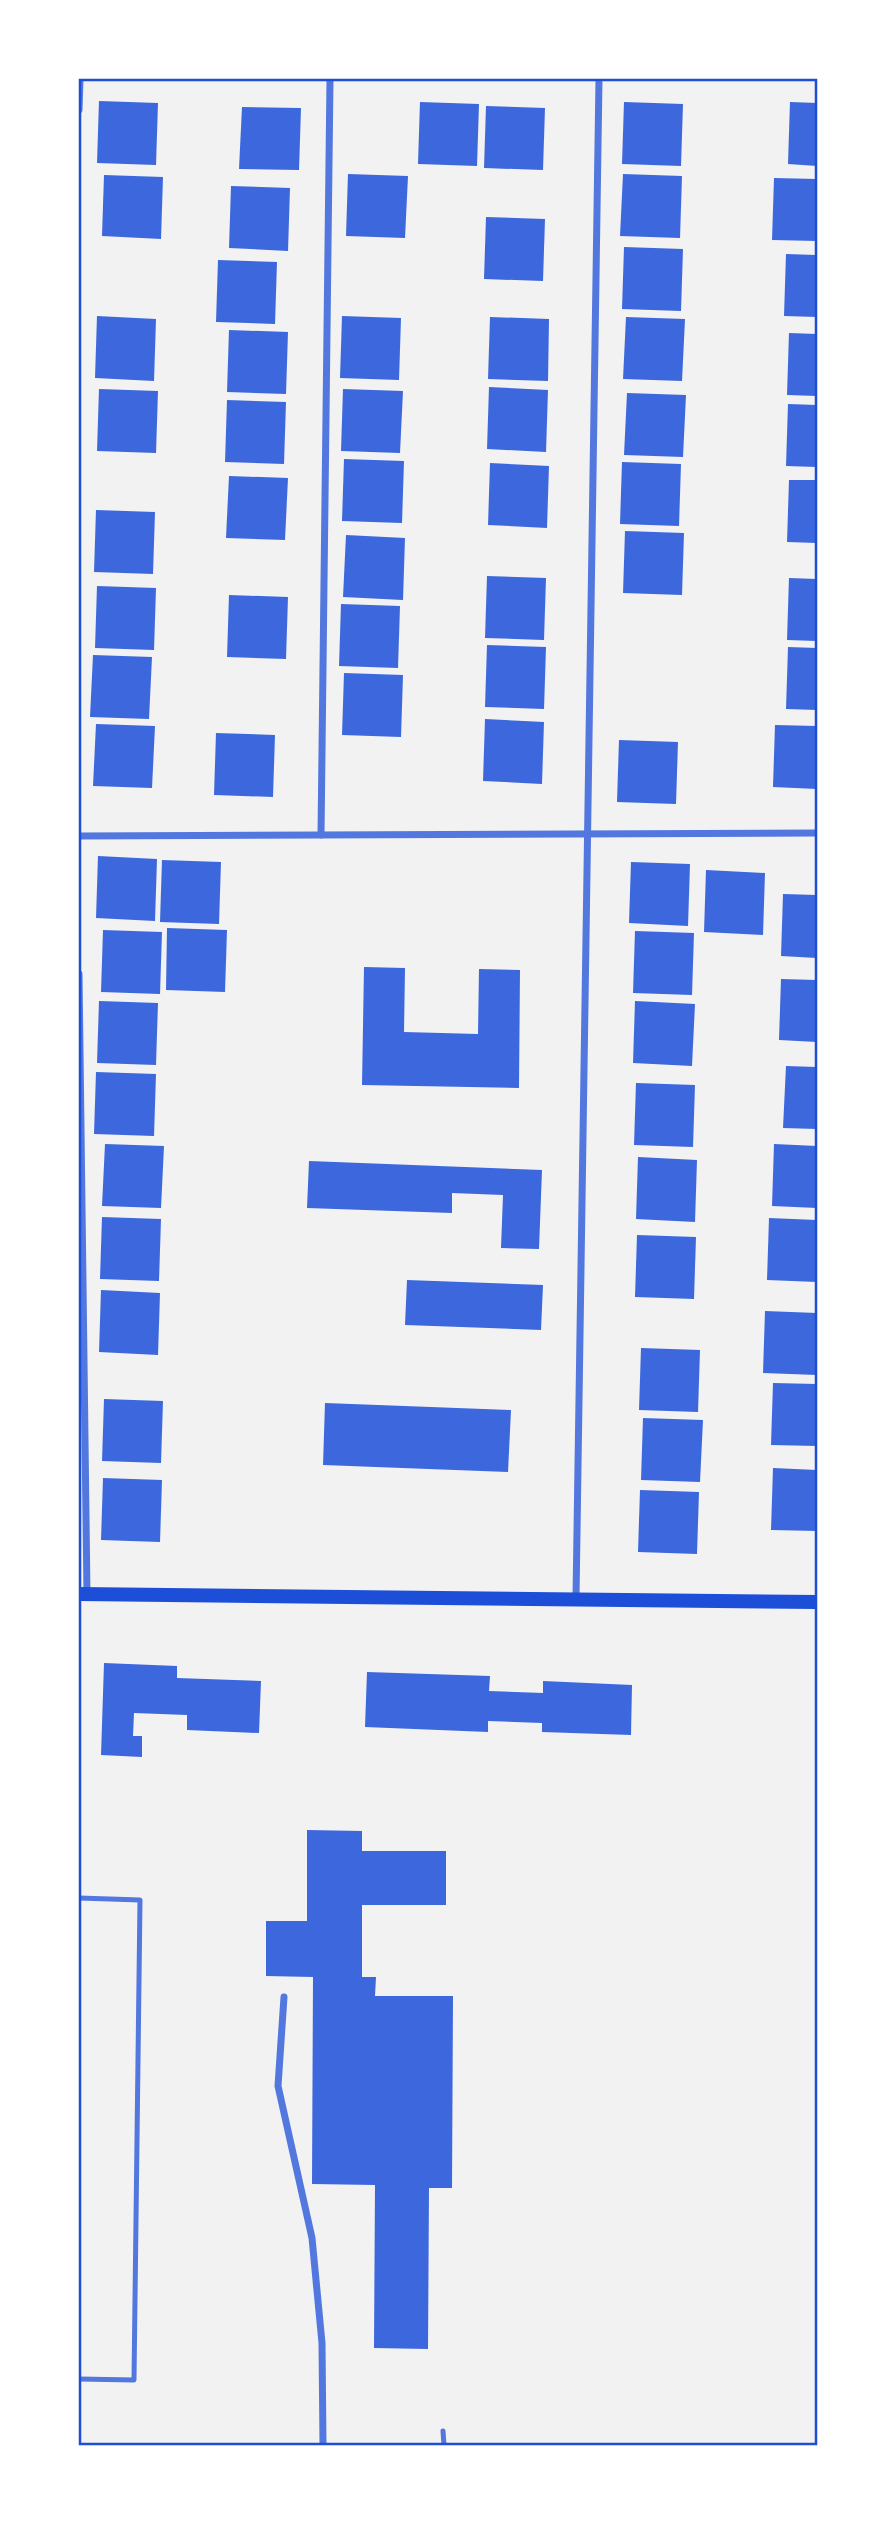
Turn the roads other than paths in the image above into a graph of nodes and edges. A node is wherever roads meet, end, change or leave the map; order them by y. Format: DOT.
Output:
graph roads {
  1 [pos="80,79"];
  2 [pos="330,79"];
  3 [pos="599,79"];
  4 [pos="79,110"];
  5 [pos="817,833"];
  6 [pos="587,834"];
  7 [pos="321,835"];
  8 [pos="79,836"];
  9 [pos="79,974"];
  10 [pos="83,1594"];
  11 [pos="576,1598"];
  12 [pos="817,1602"];
  13 [pos="79,1898"];
  14 [pos="284,1997"];
  15 [pos="79,2379"];
  16 [pos="443,2431"];
  17 [pos="323,2445"];
  18 [pos="444,2445"];
  1 -- 4 [label="street"];
  2 -- 7 [label="street"];
  3 -- 6 [label="street"];
  5 -- 6 [label="street"];
  6 -- 7 [label="street"];
  6 -- 11 [label="street"];
  7 -- 8 [label="street"];
  9 -- 10 [label="street"];
  10 -- 11 [label="main road"];
  11 -- 12 [label="main road"];
  13 -- 15 [label="lane"];
  14 -- 17 [label="street"];
  16 -- 18 [label="lane"];
}
